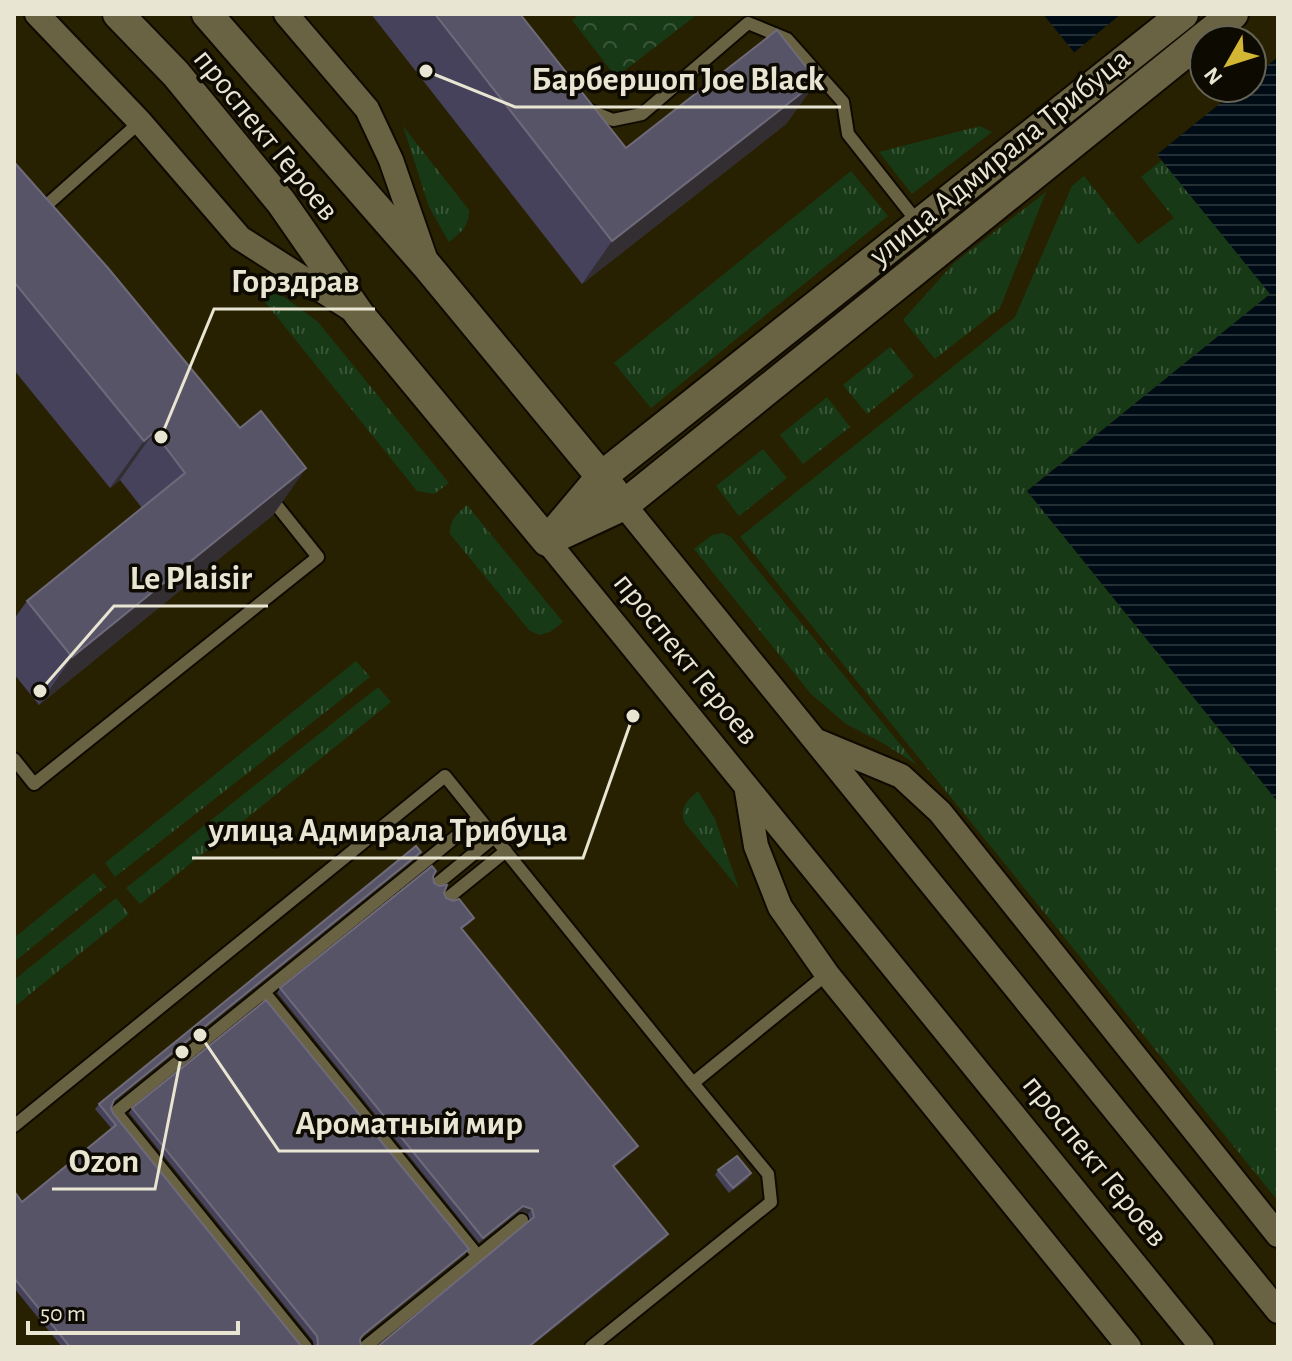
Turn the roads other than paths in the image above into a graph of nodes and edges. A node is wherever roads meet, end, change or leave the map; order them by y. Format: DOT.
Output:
graph roads {
  1 [pos="37,14"];
  2 [pos="118,14"];
  3 [pos="207,14"];
  4 [pos="286,14"];
  5 [pos="1183,14"];
  6 [pos="1233,14"];
  7 [pos="745,18"];
  8 [pos="578,99"];
  9 [pos="140,122"];
  10 [pos="50,223"];
  11 [pos="919,224"];
  12 [pos="428,267"];
  13 [pos="359,314"];
  14 [pos="601,477"];
  15 [pos="258,483"];
  16 [pos="624,505"];
  17 [pos="547,541"];
  18 [pos="813,739"];
  19 [pos="14,759"];
  20 [pos="747,789"];
  21 [pos="479,818"];
  22 [pos="494,837"];
  23 [pos="506,851"];
  24 [pos="438,883"];
  25 [pos="449,897"];
  26 [pos="827,974"];
  27 [pos="264,992"];
  28 [pos="693,1083"];
  29 [pos="14,1126"];
  30 [pos="522,1220"];
  31 [pos="1278,1235"];
  32 [pos="478,1256"];
  33 [pos="1278,1311"];
  34 [pos="306,1347"];
  35 [pos="365,1347"];
  36 [pos="591,1347"];
  37 [pos="1129,1347"];
  38 [pos="1202,1347"];
  1 -- 9 [label="street"];
  2 -- 13 [label="street, проспект Героев"];
  3 -- 12 [label="street, проспект Героев"];
  4 -- 12 [label="street"];
  5 -- 11 [label="street, улица Адмирала Трибуца"];
  6 -- 16 [label="street, улица Адмирала Трибуца"];
  7 -- 8 [label="lane"];
  7 -- 11 [label="lane"];
  9 -- 10 [label="lane"];
  9 -- 13 [label="street"];
  11 -- 14 [label="street, улица Адмирала Трибуца"];
  12 -- 14 [label="street, проспект Героев"];
  13 -- 17 [label="street, проспект Героев"];
  14 -- 16 [label="street, проспект Героев"];
  14 -- 17 [label="street, улица Адмирала Трибуца"];
  15 -- 19 [label="lane"];
  16 -- 17 [label="street, улица Адмирала Трибуца"];
  16 -- 18 [label="street, проспект Героев"];
  17 -- 20 [label="street, проспект Героев"];
  18 -- 31 [label="street"];
  18 -- 33 [label="street, проспект Героев"];
  20 -- 26 [label="street"];
  20 -- 38 [label="street, проспект Героев"];
  21 -- 22 [label="lane"];
  21 -- 27 [label="lane"];
  21 -- 29 [label="lane"];
  22 -- 23 [label="lane"];
  22 -- 24 [label="lane"];
  23 -- 25 [label="lane"];
  23 -- 28 [label="lane"];
  26 -- 28 [label="lane"];
  26 -- 37 [label="street"];
  27 -- 32 [label="lane"];
  27 -- 34 [label="lane"];
  28 -- 36 [label="lane"];
  30 -- 32 [label="lane"];
  32 -- 35 [label="lane"];
}
